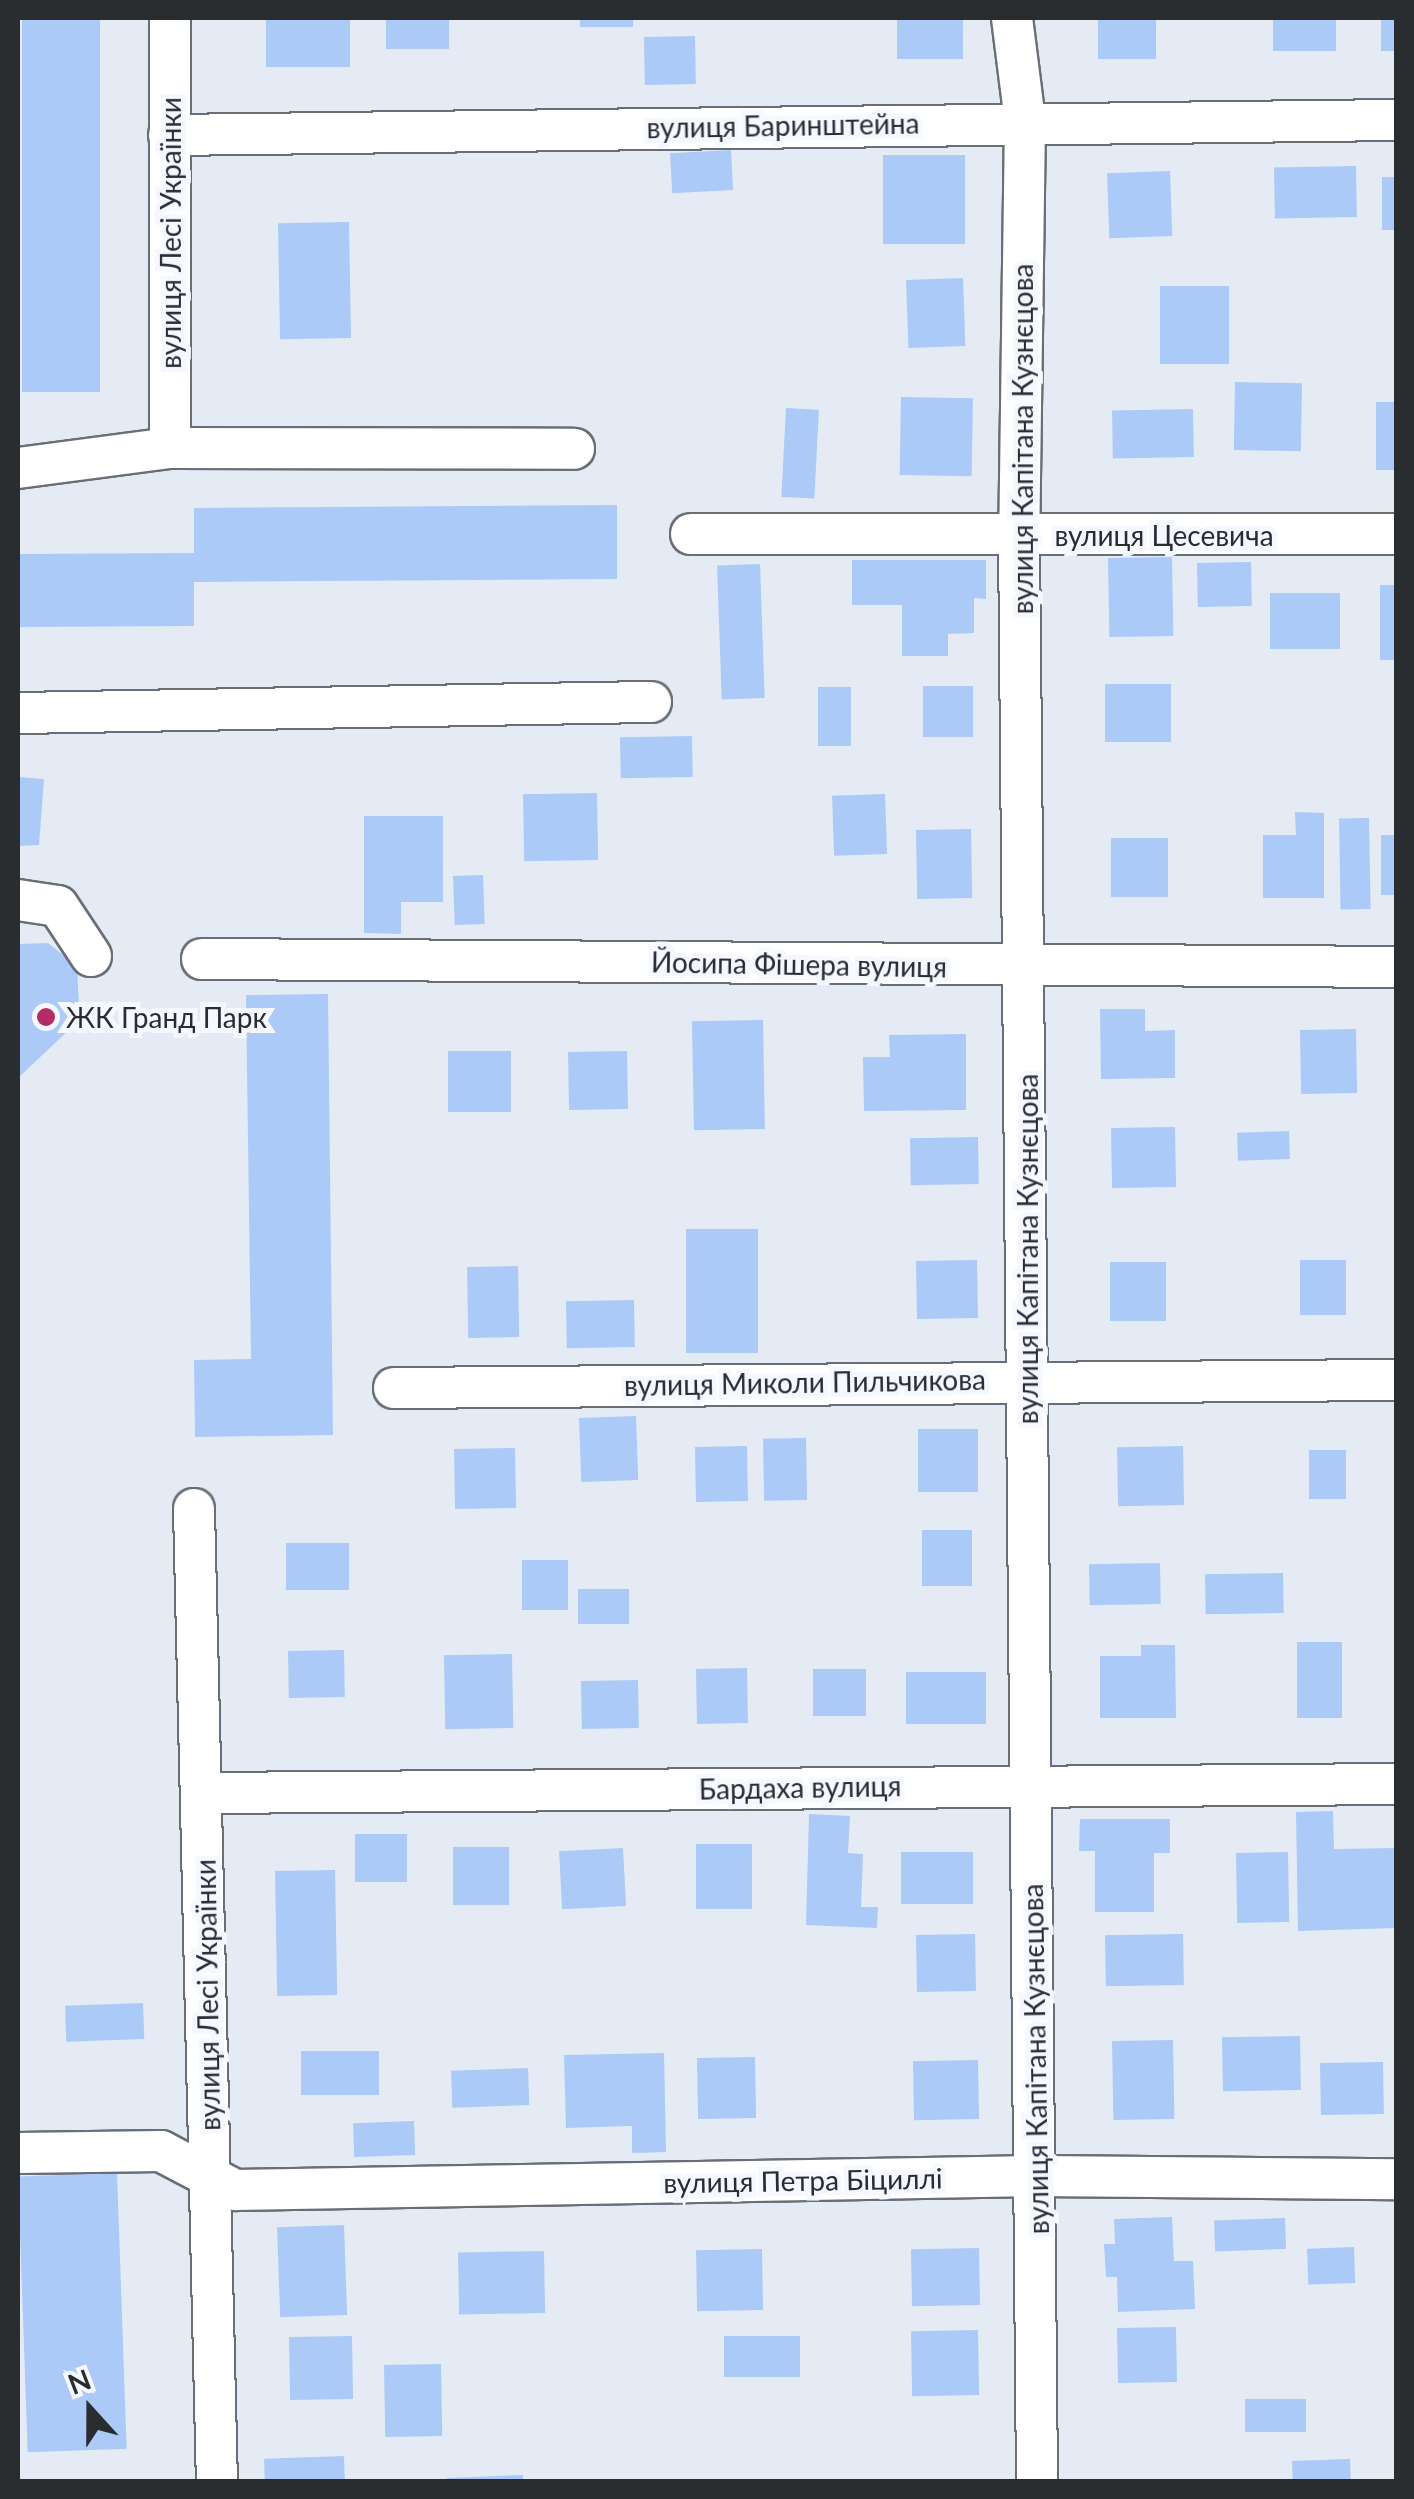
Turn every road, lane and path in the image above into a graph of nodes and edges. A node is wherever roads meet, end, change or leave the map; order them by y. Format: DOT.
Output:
graph roads {
  1 [pos="170,18"];
  2 [pos="1012,18"];
  3 [pos="1396,120"];
  4 [pos="1025,122"];
  5 [pos="169,135"];
  6 [pos="170,448"];
  7 [pos="574,448"];
  8 [pos="18,468"];
  9 [pos="692,534"];
  10 [pos="1396,534"];
  11 [pos="1019,536"];
  12 [pos="651,702"];
  13 [pos="18,714"];
  14 [pos="18,900"];
  15 [pos="91,956"];
  16 [pos="202,959"];
  17 [pos="1027,967"];
  18 [pos="1396,967"];
  19 [pos="1026,1379"];
  20 [pos="1396,1380"];
  21 [pos="394,1388"];
  22 [pos="194,1509"];
  23 [pos="1396,1784"];
  24 [pos="1032,1785"];
  25 [pos="203,1793"];
  26 [pos="18,2153"];
  27 [pos="1037,2176"];
  28 [pos="212,2178"];
  29 [pos="1396,2179"];
  30 [pos="217,2482"];
  31 [pos="1036,2482"];
  1 -- 5 [label="street, вулиця Лесі Українки"];
  2 -- 4 [label="street, вулиця Капітана Кузнєцова"];
  3 -- 4 [label="street, вулиця Баринштейна"];
  4 -- 5 [label="street, вулиця Баринштейна"];
  4 -- 11 [label="street, вулиця Капітана Кузнєцова"];
  5 -- 6 [label="street, вулиця Лесі Українки"];
  6 -- 7 [label="street"];
  6 -- 8 [label="street"];
  9 -- 11 [label="street, вулиця Цесевича"];
  10 -- 11 [label="street, вулиця Цесевича"];
  11 -- 17 [label="street, вулиця Капітана Кузнєцова"];
  12 -- 13 [label="street"];
  14 -- 15 [label="street"];
  16 -- 17 [label="street, Йосипа Фішера вулиця"];
  17 -- 18 [label="street, Йосипа Фішера вулиця"];
  17 -- 19 [label="street, вулиця Капітана Кузнєцова"];
  19 -- 20 [label="street, вулиця Миколи Пильчикова"];
  19 -- 21 [label="street, вулиця Миколи Пильчикова"];
  19 -- 24 [label="street, вулиця Капітана Кузнєцова"];
  22 -- 25 [label="street, вулиця Лесі Українки"];
  23 -- 24 [label="street, Бардаха вулиця"];
  24 -- 25 [label="street, Бардаха вулиця"];
  24 -- 27 [label="street, вулиця Капітана Кузнєцова"];
  25 -- 28 [label="street, вулиця Лесі Українки"];
  26 -- 28 [label="street, вулиця Петра Біциллі"];
  27 -- 28 [label="street, вулиця Петра Біциллі"];
  27 -- 29 [label="street, вулиця Петра Біциллі"];
  27 -- 31 [label="street, вулиця Капітана Кузнєцова"];
  28 -- 30 [label="street, вулиця Лесі Українки"];
}
